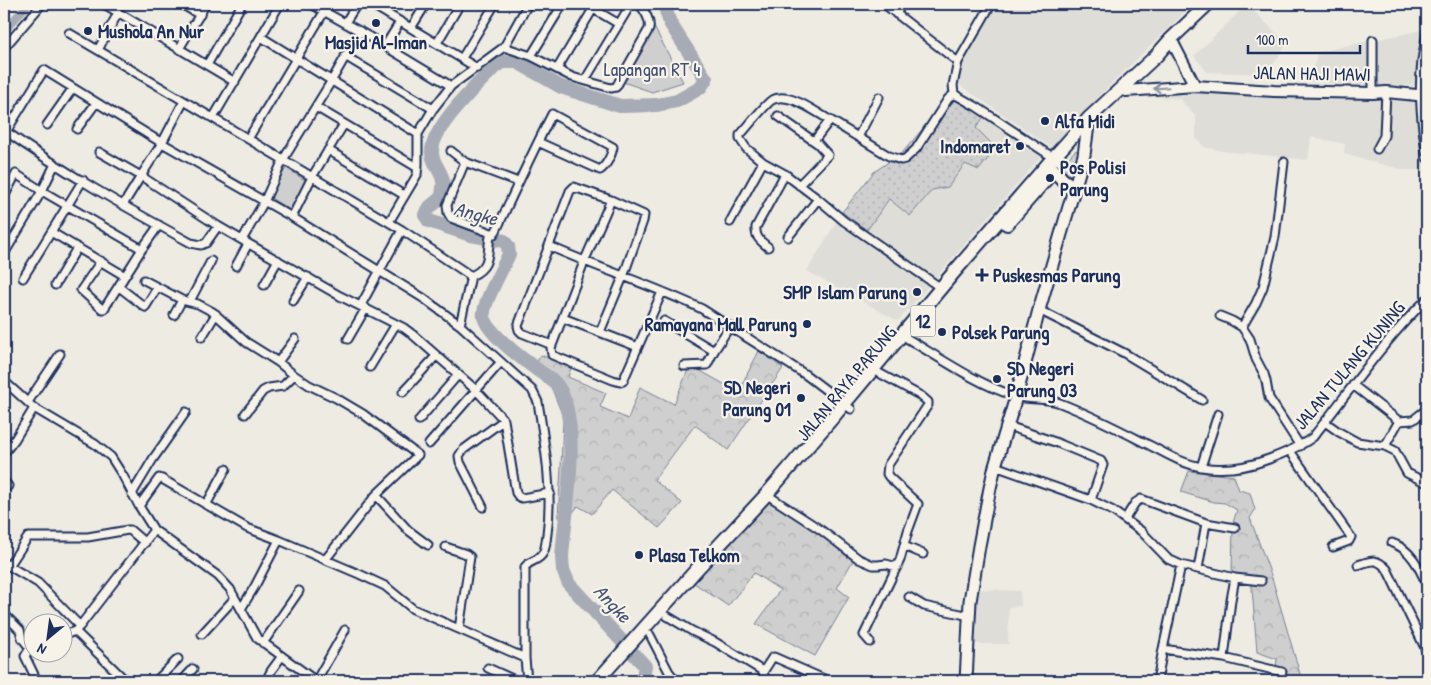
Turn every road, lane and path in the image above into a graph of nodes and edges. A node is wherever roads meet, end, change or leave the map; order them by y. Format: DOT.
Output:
graph roads {
  1 [pos="42,4"];
  2 [pos="104,4"];
  3 [pos="181,4"];
  4 [pos="206,4"];
  5 [pos="242,4"];
  6 [pos="280,4"];
  7 [pos="311,4"];
  8 [pos="357,4"];
  9 [pos="371,4"];
  10 [pos="392,4"];
  11 [pos="426,4"];
  12 [pos="460,4"];
  13 [pos="495,4"];
  14 [pos="528,4"];
  15 [pos="563,4"];
  16 [pos="585,4"];
  17 [pos="630,4"];
  18 [pos="639,4"];
  19 [pos="884,4"];
  20 [pos="902,4"];
  21 [pos="993,4"];
  22 [pos="1208,4"];
  23 [pos="1218,4"];
  24 [pos="593,8"];
  25 [pos="324,12"];
  26 [pos="118,13"];
  27 [pos="386,13"];
  28 [pos="896,14"];
  29 [pos="200,15"];
  30 [pos="400,22"];
  31 [pos="345,24"];
  32 [pos="619,24"];
  33 [pos="411,28"];
  34 [pos="1427,31"];
  35 [pos="360,32"];
  36 [pos="69,33"];
  37 [pos="261,37"];
  38 [pos="1373,40"];
  39 [pos="1173,42"];
  40 [pos="437,43"];
  41 [pos="5,44"];
  42 [pos="385,46"];
  43 [pos="504,47"];
  44 [pos="179,49"];
  45 [pos="98,50"];
  46 [pos="345,56"];
  47 [pos="531,56"];
  48 [pos="296,58"];
  49 [pos="462,58"];
  50 [pos="958,62"];
  51 [pos="207,65"];
  52 [pos="477,68"];
  53 [pos="557,69"];
  54 [pos="332,80"];
  55 [pos="584,80"];
  56 [pos="235,82"];
  57 [pos="451,86"];
  58 [pos="1195,86"];
  59 [pos="73,88"];
  60 [pos="1126,91"];
  61 [pos="1386,92"];
  62 [pos="1373,93"];
  63 [pos="954,94"];
  64 [pos="1424,95"];
  65 [pos="879,97"];
  66 [pos="184,101"];
  67 [pos="96,103"];
  68 [pos="316,107"];
  69 [pos="433,109"];
  70 [pos="778,116"];
  71 [pos="213,118"];
  72 [pos="830,120"];
  73 [pos="344,124"];
  74 [pos="47,125"];
  75 [pos="1088,125"];
  76 [pos="77,129"];
  77 [pos="5,131"];
  78 [pos="418,134"];
  79 [pos="858,137"];
  80 [pos="248,139"];
  81 [pos="814,141"];
  82 [pos="538,142"];
  83 [pos="162,143"];
  84 [pos="1377,149"];
  85 [pos="328,150"];
  86 [pos="451,151"];
  87 [pos="99,152"];
  88 [pos="1427,158"];
  89 [pos="283,160"];
  90 [pos="465,162"];
  91 [pos="763,162"];
  92 [pos="1284,162"];
  93 [pos="1054,163"];
  94 [pos="55,164"];
  95 [pos="418,168"];
  96 [pos="784,174"];
  97 [pos="142,176"];
  98 [pos="312,177"];
  99 [pos="83,180"];
  100 [pos="518,182"];
  101 [pos="799,185"];
  102 [pos="1075,188"];
  103 [pos="42,190"];
  104 [pos="404,195"];
  105 [pos="4,197"];
  106 [pos="818,199"];
  107 [pos="611,200"];
  108 [pos="264,202"];
  109 [pos="123,205"];
  110 [pos="67,206"];
  111 [pos="292,218"];
  112 [pos="389,222"];
  113 [pos="730,222"];
  114 [pos="159,225"];
  115 [pos="218,226"];
  116 [pos="402,230"];
  117 [pos="51,232"];
  118 [pos="492,235"];
  119 [pos="788,237"];
  120 [pos="245,242"];
  121 [pos="549,246"];
  122 [pos="768,246"];
  123 [pos="77,248"];
  124 [pos="142,249"];
  125 [pos="4,254"];
  126 [pos="278,260"];
  127 [pos="101,261"];
  128 [pos="211,261"];
  129 [pos="584,262"];
  130 [pos="236,266"];
  131 [pos="380,270"];
  132 [pos="958,274"];
  133 [pos="125,276"];
  134 [pos="471,276"];
  135 [pos="624,276"];
  136 [pos="308,277"];
  137 [pos="23,278"];
  138 [pos="144,280"];
  139 [pos="55,285"];
  140 [pos="264,285"];
  141 [pos="119,286"];
  142 [pos="157,288"];
  143 [pos="941,288"];
  144 [pos="662,292"];
  145 [pos="1427,299"];
  146 [pos="182,300"];
  147 [pos="190,301"];
  148 [pos="293,301"];
  149 [pos="363,307"];
  150 [pos="1039,310"];
  151 [pos="216,314"];
  152 [pos="174,315"];
  153 [pos="1220,316"];
  154 [pos="563,318"];
  155 [pos="664,321"];
  156 [pos="396,324"];
  157 [pos="460,325"];
  158 [pos="730,326"];
  159 [pos="1242,327"];
  160 [pos="600,332"];
  161 [pos="202,337"];
  162 [pos="348,339"];
  163 [pos="908,339"];
  164 [pos="295,340"];
  165 [pos="552,345"];
  166 [pos="638,347"];
  167 [pos="714,351"];
  168 [pos="60,354"];
  169 [pos="436,356"];
  170 [pos="278,362"];
  171 [pos="500,363"];
  172 [pos="684,366"];
  173 [pos="370,367"];
  174 [pos="878,374"];
  175 [pos="294,375"];
  176 [pos="458,375"];
  177 [pos="4,381"];
  178 [pos="1353,385"];
  179 [pos="476,390"];
  180 [pos="403,392"];
  181 [pos="1016,397"];
  182 [pos="1202,400"];
  183 [pos="31,405"];
  184 [pos="847,406"];
  185 [pos="1427,409"];
  186 [pos="186,412"];
  187 [pos="245,414"];
  188 [pos="1218,414"];
  189 [pos="418,420"];
  190 [pos="504,420"];
  191 [pos="1399,421"];
  192 [pos="1326,422"];
  193 [pos="1008,426"];
  194 [pos="429,444"];
  195 [pos="1300,446"];
  196 [pos="1385,446"];
  197 [pos="1290,451"];
  198 [pos="4,453"];
  199 [pos="995,466"];
  200 [pos="1201,467"];
  201 [pos="226,469"];
  202 [pos="1427,483"];
  203 [pos="550,493"];
  204 [pos="132,494"];
  205 [pos="376,495"];
  206 [pos="772,498"];
  207 [pos="1091,500"];
  208 [pos="206,505"];
  209 [pos="139,506"];
  210 [pos="483,507"];
  211 [pos="1126,519"];
  212 [pos="1206,523"];
  213 [pos="1235,528"];
  214 [pos="154,530"];
  215 [pos="279,540"];
  216 [pos="145,543"];
  217 [pos="1392,543"];
  218 [pos="428,545"];
  219 [pos="904,546"];
  220 [pos="446,547"];
  221 [pos="1333,547"];
  222 [pos="923,554"];
  223 [pos="325,560"];
  224 [pos="6,564"];
  225 [pos="1181,565"];
  226 [pos="1358,566"];
  227 [pos="897,567"];
  228 [pos="1198,569"];
  229 [pos="1235,578"];
  230 [pos="1261,581"];
  231 [pos="1427,585"];
  232 [pos="299,591"];
  233 [pos="909,597"];
  234 [pos="235,598"];
  235 [pos="241,609"];
  236 [pos="4,614"];
  237 [pos="667,616"];
  238 [pos="970,616"];
  239 [pos="77,629"];
  240 [pos="459,629"];
  241 [pos="345,630"];
  242 [pos="72,631"];
  243 [pos="202,634"];
  244 [pos="650,634"];
  245 [pos="22,638"];
  246 [pos="870,642"];
  247 [pos="263,643"];
  248 [pos="636,644"];
  249 [pos="1163,649"];
  250 [pos="1427,652"];
  251 [pos="625,655"];
  252 [pos="282,656"];
  253 [pos="525,658"];
  254 [pos="1224,658"];
  255 [pos="178,659"];
  256 [pos="28,662"];
  257 [pos="488,668"];
  258 [pos="193,669"];
  259 [pos="763,672"];
  260 [pos="1282,672"];
  261 [pos="824,679"];
  262 [pos="125,680"];
  263 [pos="529,680"];
  264 [pos="37,681"];
  265 [pos="156,681"];
  266 [pos="182,681"];
  267 [pos="266,681"];
  268 [pos="316,681"];
  269 [pos="517,681"];
  270 [pos="598,681"];
  271 [pos="608,681"];
  272 [pos="676,681"];
  273 [pos="761,681"];
  274 [pos="966,681"];
  275 [pos="1157,681"];
  1 -- 41 [label="street"];
  2 -- 26 [label="street"];
  3 -- 29 [label="street"];
  4 -- 29 [label="street"];
  5 -- 51 [label="street"];
  6 -- 37 [label="street"];
  7 -- 25 [label="street"];
  8 -- 31 [label="street"];
  9 -- 27 [label="street"];
  10 -- 27 [label="street"];
  11 -- 33 [label="street"];
  12 -- 40 [label="street"];
  13 -- 49 [label="street"];
  14 -- 43 [label="street"];
  15 -- 47 [label="street"];
  16 -- 24 [label="street"];
  17 -- 32 [label="street"];
  18 -- 55 [label="street"];
  19 -- 28 [label="street"];
  20 -- 28 [label="street"];
  21 -- 50 [label="street"];
  22 -- 39 [label="highway, JALAN RAYA PARUNG / 12"];
  23 -- 39 [label="highway, JALAN RAYA PARUNG / 12"];
  24 -- 32 [label="street"];
  24 -- 53 [label="street"];
  25 -- 31 [label="street"];
  25 -- 48 [label="street"];
  26 -- 44 [label="street"];
  26 -- 45 [label="street"];
  27 -- 30 [label="street"];
  28 -- 50 [label="street"];
  29 -- 44 [label="street"];
  30 -- 33 [label="street"];
  30 -- 42 [label="street"];
  31 -- 35 [label="street"];
  32 -- 55 [label="street"];
  33 -- 40 [label="street"];
  34 -- 64 [label="street"];
  35 -- 42 [label="street"];
  35 -- 46 [label="street"];
  36 -- 45 [label="street"];
  37 -- 48 [label="street"];
  37 -- 56 [label="street"];
  38 -- 62 [label="street"];
  39 -- 58 [label="street"];
  39 -- 60 [label="highway, JALAN RAYA PARUNG / 12"];
  39 -- 75 [label="highway, JALAN RAYA PARUNG / 12"];
  40 -- 49 [label="street"];
  42 -- 57 [label="street"];
  43 -- 47 [label="street"];
  43 -- 52 [label="street"];
  44 -- 51 [label="street"];
  45 -- 66 [label="street"];
  46 -- 54 [label="street"];
  46 -- 69 [label="street"];
  47 -- 53 [label="street"];
  48 -- 54 [label="street"];
  48 -- 80 [label="street"];
  49 -- 52 [label="street"];
  50 -- 63 [label="street"];
  51 -- 56 [label="street"];
  52 -- 57 [label="street"];
  53 -- 55 [label="street"];
  54 -- 68 [label="street"];
  54 -- 78 [label="street"];
  56 -- 71 [label="street"];
  57 -- 69 [label="street"];
  58 -- 60 [label="street, JALAN HAJI MAWI, one-way"];
  58 -- 62 [label="street, JALAN HAJI MAWI"];
  59 -- 67 [label="street"];
  59 -- 74 [label="street"];
  59 -- 77 [label="street"];
  60 -- 75 [label="highway, JALAN RAYA PARUNG / 12"];
  61 -- 62 [label="street, JALAN HAJI MAWI"];
  61 -- 64 [label="street, JALAN HAJI MAWI"];
  61 -- 84 [label="street"];
  63 -- 79 [label="street"];
  63 -- 93 [label="street"];
  64 -- 88 [label="street"];
  65 -- 79 [label="street"];
  66 -- 71 [label="street"];
  66 -- 83 [label="street"];
  67 -- 76 [label="street"];
  67 -- 83 [label="street"];
  68 -- 73 [label="street"];
  68 -- 89 [label="street"];
  69 -- 78 [label="street"];
  70 -- 81 [label="street"];
  71 -- 80 [label="street"];
  72 -- 79 [label="street"];
  72 -- 81 [label="street"];
  72 -- 91 [label="street"];
  73 -- 85 [label="street"];
  73 -- 95 [label="street"];
  75 -- 93 [label="highway, JALAN RAYA PARUNG / 12"];
  75 -- 102 [label="main road"];
  77 -- 94 [label="street"];
  78 -- 95 [label="street"];
  80 -- 89 [label="street"];
  81 -- 101 [label="street"];
  82 -- 82 [label="street"];
  82 -- 100 [label="street"];
  83 -- 97 [label="street"];
  83 -- 108 [label="street"];
  85 -- 98 [label="street"];
  85 -- 104 [label="street"];
  86 -- 90 [label="street"];
  87 -- 97 [label="street"];
  89 -- 98 [label="street"];
  89 -- 108 [label="street"];
  90 -- 100 [label="street"];
  90 -- 118 [label="street"];
  91 -- 96 [label="street"];
  91 -- 113 [label="street"];
  92 -- 159 [label="street"];
  93 -- 102 [label="highway"];
  93 -- 132 [label="highway, JALAN RAYA PARUNG / 12"];
  94 -- 99 [label="street"];
  94 -- 103 [label="street"];
  95 -- 104 [label="street"];
  96 -- 101 [label="street"];
  96 -- 122 [label="street"];
  97 -- 109 [label="street"];
  97 -- 115 [label="street"];
  98 -- 111 [label="street"];
  98 -- 112 [label="street"];
  99 -- 109 [label="street"];
  99 -- 110 [label="street"];
  100 -- 118 [label="street"];
  101 -- 106 [label="street"];
  102 -- 150 [label="main road"];
  103 -- 105 [label="street"];
  103 -- 110 [label="street"];
  103 -- 125 [label="street"];
  104 -- 112 [label="street"];
  106 -- 119 [label="street"];
  106 -- 143 [label="street"];
  107 -- 121 [label="street"];
  107 -- 129 [label="street"];
  107 -- 135 [label="street"];
  108 -- 111 [label="street"];
  108 -- 120 [label="street"];
  109 -- 114 [label="street"];
  110 -- 117 [label="street"];
  110 -- 124 [label="street"];
  111 -- 131 [label="street"];
  112 -- 116 [label="street"];
  114 -- 115 [label="street"];
  114 -- 124 [label="street"];
  115 -- 120 [label="street"];
  116 -- 131 [label="street"];
  116 -- 134 [label="street"];
  117 -- 123 [label="street"];
  117 -- 137 [label="street"];
  118 -- 134 [label="street"];
  120 -- 126 [label="street"];
  120 -- 130 [label="street"];
  121 -- 129 [label="street"];
  121 -- 165 [label="street"];
  123 -- 127 [label="street"];
  123 -- 139 [label="street"];
  124 -- 133 [label="street"];
  126 -- 136 [label="street"];
  126 -- 140 [label="street"];
  127 -- 133 [label="street"];
  127 -- 141 [label="street"];
  128 -- 147 [label="street"];
  129 -- 135 [label="street"];
  129 -- 154 [label="street"];
  131 -- 149 [label="street"];
  131 -- 157 [label="street"];
  132 -- 143 [label="highway, JALAN RAYA PARUNG / 12"];
  132 -- 163 [label="highway, JALAN RAYA PARUNG / 12"];
  133 -- 141 [label="street"];
  134 -- 157 [label="street"];
  135 -- 144 [label="street"];
  135 -- 160 [label="street"];
  136 -- 148 [label="street"];
  136 -- 149 [label="street"];
  138 -- 142 [label="street"];
  141 -- 142 [label="street"];
  142 -- 146 [label="street"];
  143 -- 184 [label="highway, JALAN RAYA PARUNG / 12"];
  144 -- 158 [label="street"];
  144 -- 166 [label="street"];
  145 -- 178 [label="street, JALAN TULANG KUNING"];
  146 -- 147 [label="street"];
  146 -- 152 [label="street"];
  147 -- 151 [label="street"];
  149 -- 156 [label="street"];
  149 -- 162 [label="street"];
  150 -- 181 [label="main road"];
  150 -- 182 [label="street"];
  151 -- 161 [label="street"];
  151 -- 170 [label="street"];
  153 -- 159 [label="street"];
  154 -- 160 [label="street"];
  154 -- 165 [label="street"];
  155 -- 167 [label="street"];
  156 -- 169 [label="street"];
  156 -- 173 [label="street"];
  157 -- 171 [label="street"];
  158 -- 167 [label="street"];
  158 -- 184 [label="street"];
  159 -- 195 [label="street"];
  160 -- 166 [label="street"];
  163 -- 174 [label="highway, JALAN RAYA PARUNG / 12"];
  163 -- 181 [label="street, JALAN TULANG KUNING"];
  164 -- 170 [label="street"];
  165 -- 166 [label="street"];
  167 -- 172 [label="street"];
  168 -- 183 [label="street"];
  169 -- 176 [label="street"];
  169 -- 180 [label="street"];
  170 -- 175 [label="street"];
  171 -- 179 [label="street"];
  171 -- 203 [label="street"];
  174 -- 184 [label="highway, JALAN RAYA PARUNG / 12"];
  174 -- 219 [label="street"];
  175 -- 187 [label="street"];
  175 -- 205 [label="street"];
  176 -- 179 [label="street"];
  176 -- 189 [label="street"];
  177 -- 183 [label="street"];
  178 -- 191 [label="street"];
  178 -- 192 [label="street, JALAN TULANG KUNING"];
  179 -- 190 [label="street"];
  179 -- 194 [label="street"];
  181 -- 193 [label="main road"];
  181 -- 200 [label="street, JALAN TULANG KUNING"];
  183 -- 198 [label="street"];
  183 -- 204 [label="street"];
  184 -- 206 [label="highway, JALAN RAYA PARUNG / 12"];
  184 -- 248 [label="highway, JALAN RAYA PARUNG / 12"];
  185 -- 191 [label="street"];
  186 -- 204 [label="street"];
  188 -- 200 [label="street"];
  190 -- 203 [label="street"];
  190 -- 210 [label="street"];
  191 -- 196 [label="street"];
  192 -- 195 [label="street, JALAN TULANG KUNING"];
  192 -- 196 [label="street"];
  193 -- 199 [label="main road"];
  193 -- 207 [label="street"];
  195 -- 197 [label="street, JALAN TULANG KUNING"];
  196 -- 202 [label="street"];
  197 -- 200 [label="street, JALAN TULANG KUNING"];
  197 -- 221 [label="street"];
  199 -- 207 [label="street"];
  199 -- 238 [label="main road"];
  201 -- 208 [label="street"];
  203 -- 253 [label="street"];
  204 -- 209 [label="street"];
  205 -- 218 [label="street"];
  205 -- 223 [label="street"];
  206 -- 227 [label="street"];
  206 -- 237 [label="highway, JALAN RAYA PARUNG / 12"];
  207 -- 211 [label="street"];
  208 -- 209 [label="street"];
  208 -- 215 [label="street"];
  209 -- 214 [label="street"];
  211 -- 212 [label="street"];
  211 -- 225 [label="street"];
  212 -- 213 [label="street"];
  212 -- 228 [label="street"];
  214 -- 216 [label="street"];
  214 -- 234 [label="street"];
  215 -- 223 [label="street"];
  215 -- 235 [label="street"];
  216 -- 224 [label="street"];
  216 -- 239 [label="street"];
  217 -- 231 [label="street"];
  219 -- 222 [label="street"];
  219 -- 227 [label="street"];
  220 -- 240 [label="street"];
  223 -- 240 [label="street"];
  224 -- 239 [label="street"];
  225 -- 228 [label="street"];
  225 -- 249 [label="street"];
  226 -- 250 [label="street"];
  227 -- 246 [label="street"];
  228 -- 229 [label="street"];
  229 -- 230 [label="street"];
  229 -- 254 [label="street"];
  232 -- 247 [label="street"];
  233 -- 238 [label="street"];
  234 -- 235 [label="street"];
  234 -- 243 [label="street"];
  235 -- 247 [label="street"];
  236 -- 245 [label="street"];
  237 -- 244 [label="highway, JALAN RAYA PARUNG / 12"];
  237 -- 259 [label="street"];
  238 -- 274 [label="main road"];
  239 -- 242 [label="street"];
  239 -- 262 [label="street"];
  240 -- 253 [label="street"];
  241 -- 268 [label="street"];
  244 -- 248 [label="highway, JALAN RAYA PARUNG / 12"];
  244 -- 272 [label="street"];
  247 -- 252 [label="street"];
  248 -- 251 [label="highway, JALAN RAYA PARUNG / 12"];
  249 -- 254 [label="street"];
  249 -- 275 [label="street"];
  251 -- 270 [label="highway, 12"];
  251 -- 271 [label="highway, 12"];
  252 -- 267 [label="street"];
  252 -- 268 [label="street"];
  253 -- 263 [label="street"];
  254 -- 260 [label="street"];
  255 -- 265 [label="street"];
  256 -- 264 [label="street"];
  257 -- 269 [label="street"];
  258 -- 266 [label="street"];
  259 -- 261 [label="street"];
  259 -- 273 [label="street"];
}
